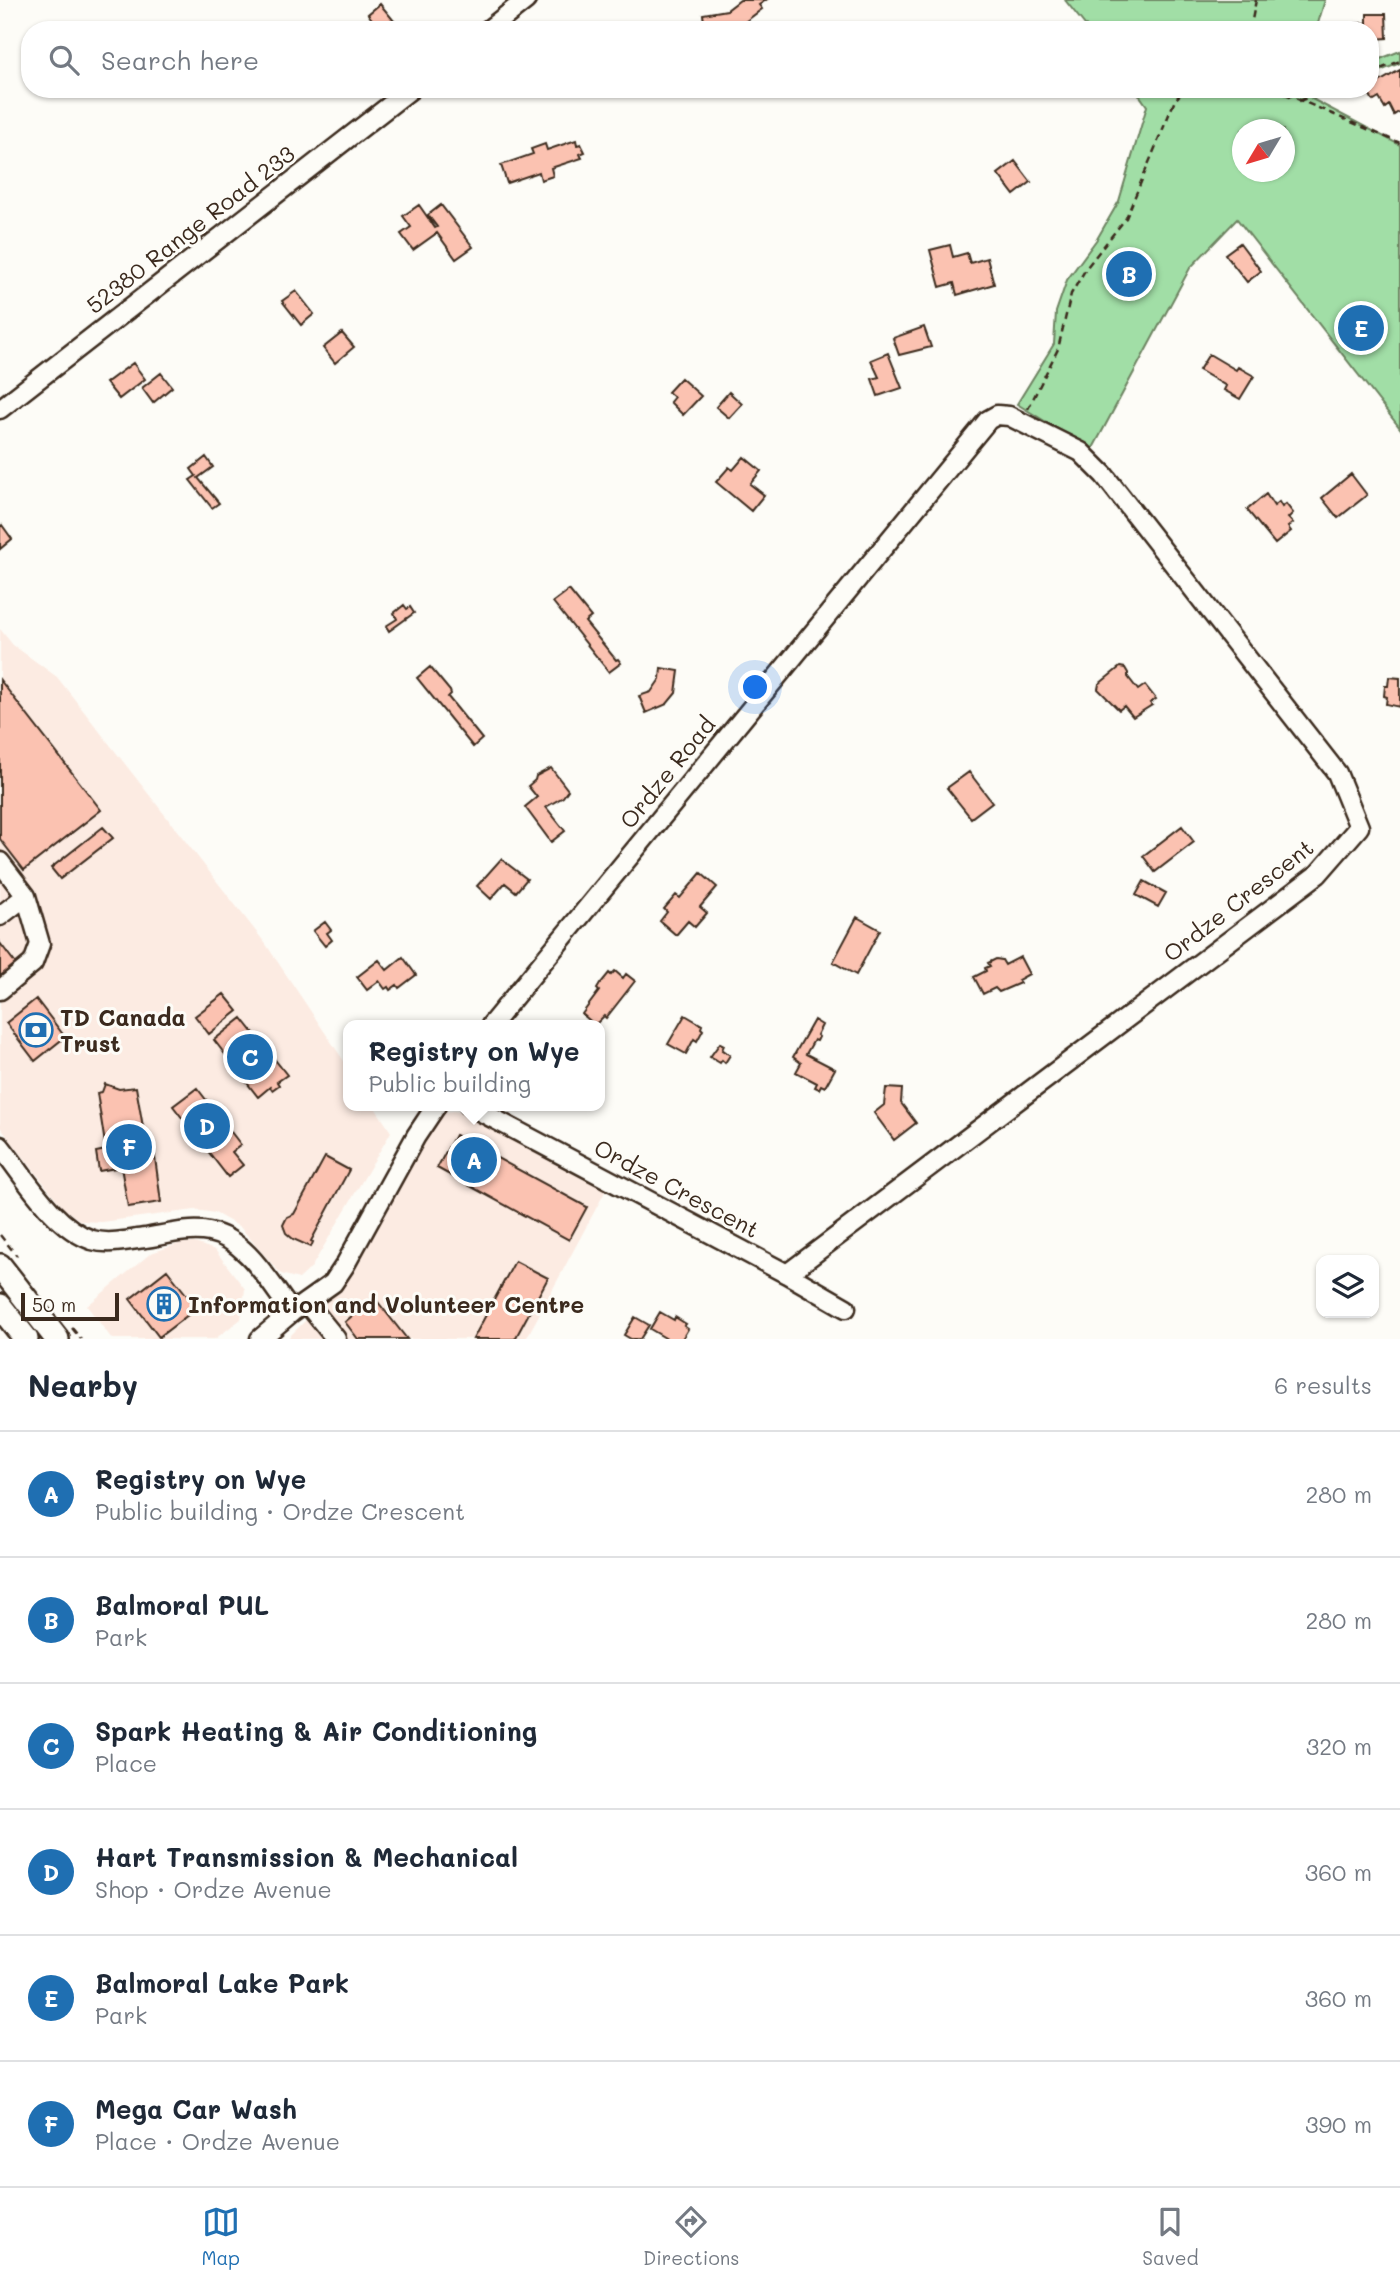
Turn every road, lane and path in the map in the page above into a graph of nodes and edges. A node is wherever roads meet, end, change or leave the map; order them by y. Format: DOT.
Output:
graph roads {
  1 [pos="526,0"];
  2 [pos="1255,0"];
  3 [pos="499,21"];
  4 [pos="1250,21"];
  5 [pos="1400,61"];
  6 [pos="1379,69"];
  7 [pos="399,98"];
  8 [pos="1177,98"];
  9 [pos="1291,98"];
  10 [pos="1309,98"];
  11 [pos="1299,102"];
  12 [pos="1400,143"];
  13 [pos="0,410"];
  14 [pos="988,420"];
  15 [pos="1023,422"];
  16 [pos="0,862"];
  17 [pos="26,896"];
  18 [pos="0,916"];
  19 [pos="0,990"];
  20 [pos="495,1020"];
  21 [pos="433,1111"];
  22 [pos="479,1111"];
  23 [pos="0,1146"];
  24 [pos="0,1266"];
  25 [pos="787,1274"];
  26 [pos="0,1306"];
  27 [pos="299,1307"];
  28 [pos="846,1308"];
  29 [pos="26,1339"];
  30 [pos="57,1339"];
  31 [pos="260,1339"];
  32 [pos="336,1339"];
  1 -- 3 [label="street"];
  2 -- 4 [label="path"];
  5 -- 6 [label="path"];
  7 -- 13 [label="street, 52380 Range Road 233"];
  8 -- 15 [label="path"];
  9 -- 11 [label="path"];
  10 -- 11 [label="path"];
  11 -- 12 [label="path"];
  14 -- 15 [label="street, Ordze Crescent"];
  14 -- 20 [label="street, Ordze Road"];
  15 -- 25 [label="street, Ordze Crescent"];
  16 -- 17 [label="street"];
  17 -- 18 [label="street"];
  17 -- 19 [label="street"];
  21 -- 27 [label="street"];
  22 -- 25 [label="street, Ordze Crescent"];
  23 -- 27 [label="street"];
  24 -- 30 [label="main road"];
  25 -- 28 [label="street, Ordze Crescent"];
  26 -- 29 [label="main road"];
  27 -- 31 [label="street"];
  27 -- 32 [label="street"];
}
